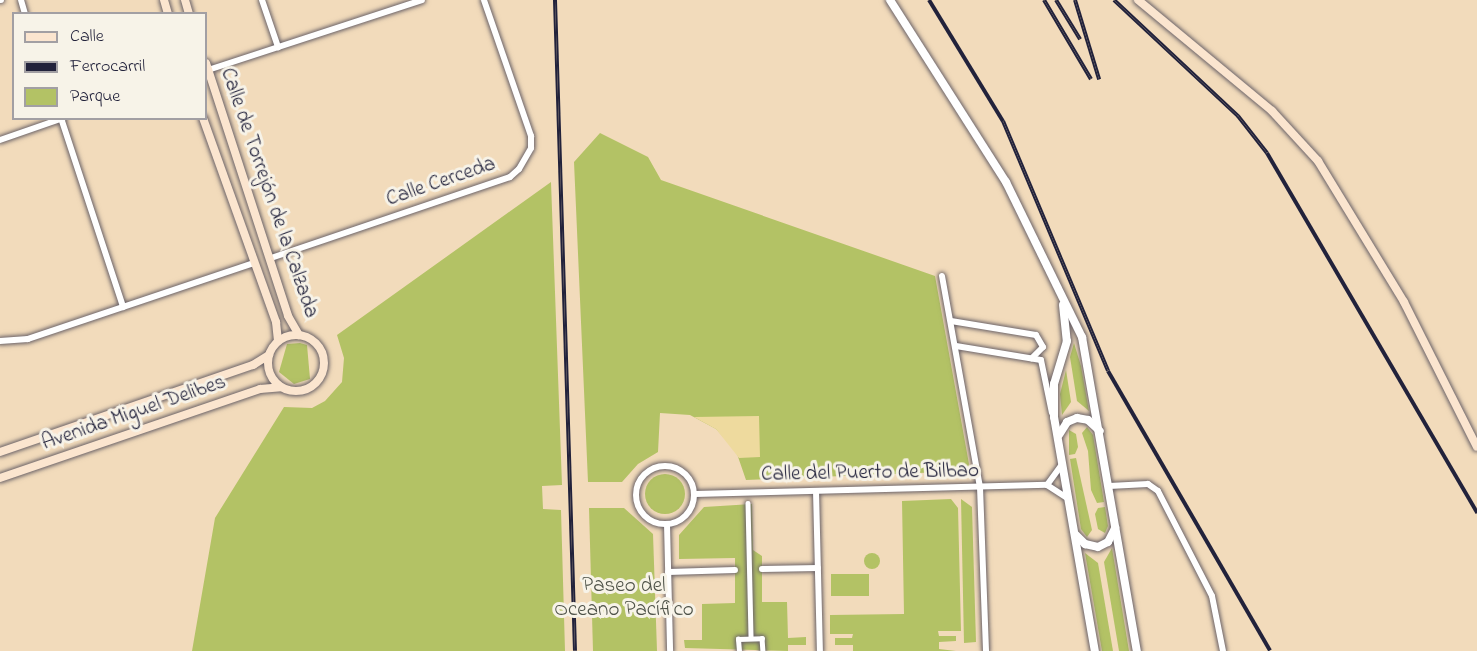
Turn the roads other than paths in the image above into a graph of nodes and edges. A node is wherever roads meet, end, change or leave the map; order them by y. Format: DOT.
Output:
graph roads {
  1 [pos="262,0"];
  2 [pos="422,0"];
  3 [pos="484,0"];
  4 [pos="890,0"];
  5 [pos="1138,0"];
  6 [pos="278,47"];
  7 [pos="207,67"];
  8 [pos="59,120"];
  9 [pos="62,120"];
  10 [pos="204,120"];
  11 [pos="0,140"];
  12 [pos="271,258"];
  13 [pos="254,263"];
  14 [pos="942,276"];
  15 [pos="1059,292"];
  16 [pos="123,307"];
  17 [pos="951,321"];
  18 [pos="299,335"];
  19 [pos="0,341"];
  20 [pos="278,341"];
  21 [pos="956,346"];
  22 [pos="269,355"];
  23 [pos="1032,358"];
  24 [pos="280,387"];
  25 [pos="1054,417"];
  26 [pos="1101,432"];
  27 [pos="1058,437"];
  28 [pos="1477,447"];
  29 [pos="0,452"];
  30 [pos="1063,462"];
  31 [pos="0,478"];
  32 [pos="1047,485"];
  33 [pos="1108,486"];
  34 [pos="980,487"];
  35 [pos="816,491"];
  36 [pos="694,494"];
  37 [pos="1069,501"];
  38 [pos="748,503"];
  39 [pos="667,524"];
  40 [pos="1115,527"];
  41 [pos="1075,534"];
  42 [pos="818,568"];
  43 [pos="762,569"];
  44 [pos="735,570"];
  45 [pos="668,572"];
  46 [pos="751,638"];
  47 [pos="670,651"];
  48 [pos="739,651"];
  49 [pos="763,651"];
  50 [pos="820,651"];
  51 [pos="986,651"];
  52 [pos="1095,651"];
  53 [pos="1137,651"];
  54 [pos="1223,651"];
  1 -- 6 [label="street"];
  2 -- 6 [label="street"];
  3 -- 12 [label="street, Calle Cerceda"];
  4 -- 15 [label="street"];
  5 -- 28 [label="main road"];
  6 -- 7 [label="street"];
  7 -- 12 [label="main road, Calle de Torrejón de la Calzada"];
  8 -- 11 [label="street"];
  9 -- 16 [label="street"];
  10 -- 13 [label="main road, Calle de Torrejón de la Calzada"];
  12 -- 18 [label="main road, Calle de Torrejón de la Calzada"];
  13 -- 16 [label="street"];
  13 -- 20 [label="main road, Calle de Torrejón de la Calzada"];
  14 -- 17 [label="street"];
  15 -- 25 [label="street"];
  15 -- 26 [label="street"];
  16 -- 19 [label="street"];
  17 -- 21 [label="street"];
  17 -- 23 [label="street"];
  18 -- 20 [label="main road"];
  18 -- 24 [label="main road"];
  20 -- 22 [label="main road"];
  21 -- 23 [label="street"];
  21 -- 34 [label="street"];
  22 -- 24 [label="main road"];
  22 -- 29 [label="main road, Avenida Miguel Delibes"];
  23 -- 25 [label="street"];
  24 -- 31 [label="main road, Avenida Miguel Delibes"];
  25 -- 27 [label="street"];
  26 -- 27 [label="street"];
  26 -- 33 [label="street"];
  27 -- 30 [label="street"];
  30 -- 32 [label="street"];
  30 -- 37 [label="street"];
  32 -- 34 [label="street, Calle del Puerto de Bilbao"];
  32 -- 37 [label="street"];
  33 -- 40 [label="street"];
  33 -- 54 [label="street"];
  34 -- 35 [label="street, Calle del Puerto de Bilbao"];
  34 -- 51 [label="street"];
  35 -- 36 [label="street, Calle del Puerto de Bilbao"];
  35 -- 42 [label="street"];
  36 -- 39 [label="street"];
  36 -- 39 [label="street"];
  37 -- 41 [label="street"];
  38 -- 46 [label="street"];
  39 -- 45 [label="street"];
  40 -- 41 [label="street"];
  40 -- 53 [label="street"];
  41 -- 52 [label="street"];
  42 -- 43 [label="street"];
  42 -- 50 [label="street"];
  44 -- 45 [label="street"];
  45 -- 47 [label="street"];
  46 -- 48 [label="street"];
  46 -- 49 [label="street"];
}
